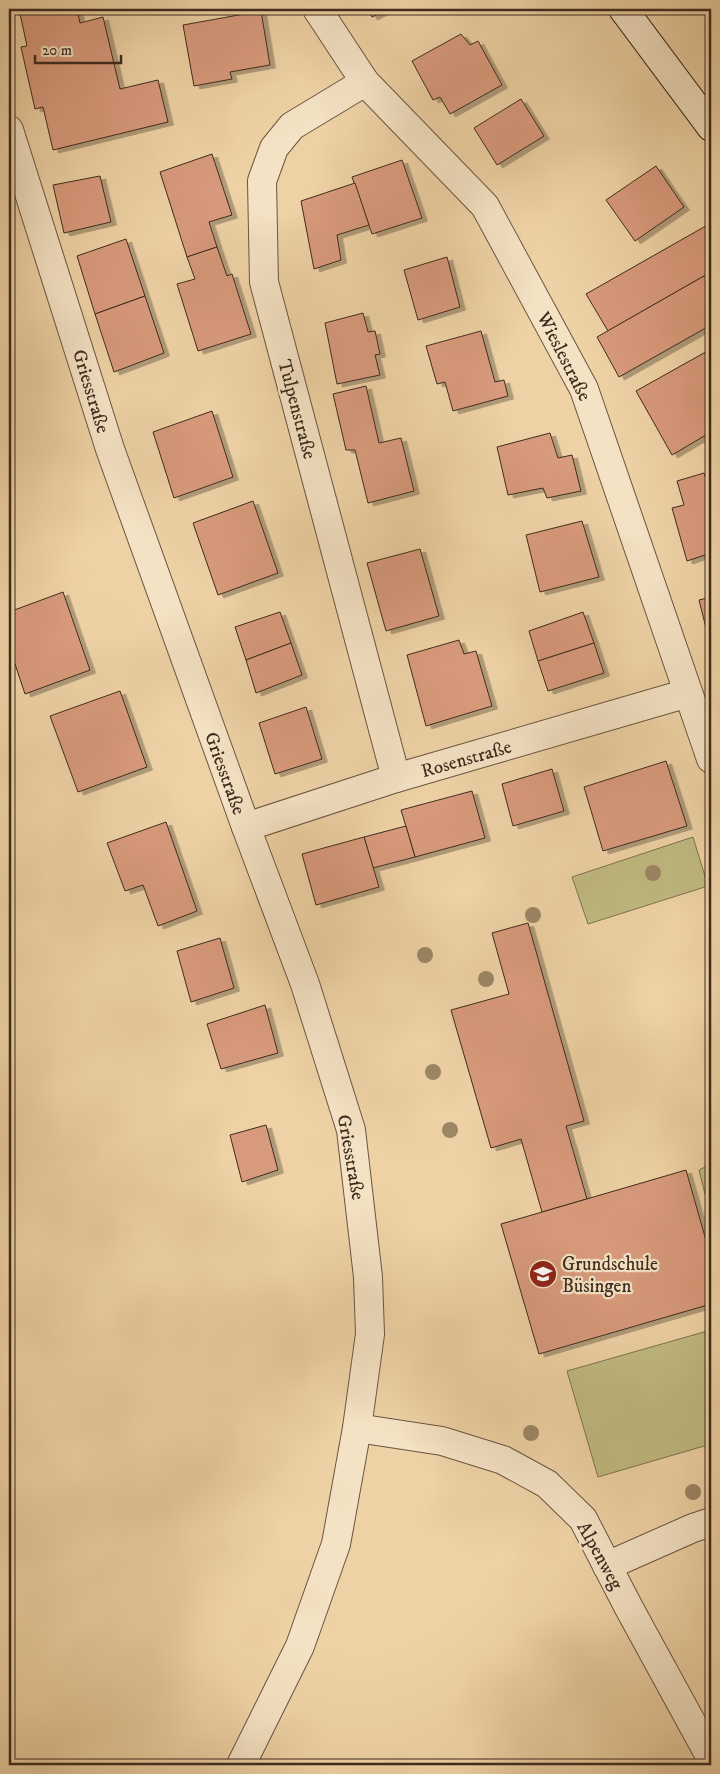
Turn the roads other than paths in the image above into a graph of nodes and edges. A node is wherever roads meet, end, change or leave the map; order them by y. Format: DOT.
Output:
graph roads {
  1 [pos="317,9"];
  2 [pos="623,9"];
  3 [pos="365,82"];
  4 [pos="711,127"];
  5 [pos="9,130"];
  6 [pos="688,693"];
  7 [pos="711,759"];
  8 [pos="396,778"];
  9 [pos="246,827"];
  10 [pos="357,1428"];
  11 [pos="711,1522"];
  12 [pos="607,1566"];
  13 [pos="711,1758"];
  14 [pos="241,1765"];
  1 -- 3 [label="street, Wieslestraße"];
  2 -- 4 [label="street"];
  3 -- 6 [label="street, Wieslestraße"];
  3 -- 8 [label="street, Tulpenstraße"];
  5 -- 9 [label="street, Griesstraße"];
  6 -- 7 [label="street, Wieslestraße"];
  6 -- 8 [label="street, Rosenstraße"];
  8 -- 9 [label="street, Rosenstraße"];
  9 -- 10 [label="street, Griesstraße"];
  10 -- 12 [label="street, Alpenweg"];
  10 -- 14 [label="street, Griesstraße"];
  11 -- 12 [label="street"];
  12 -- 13 [label="street, Alpenweg"];
}
